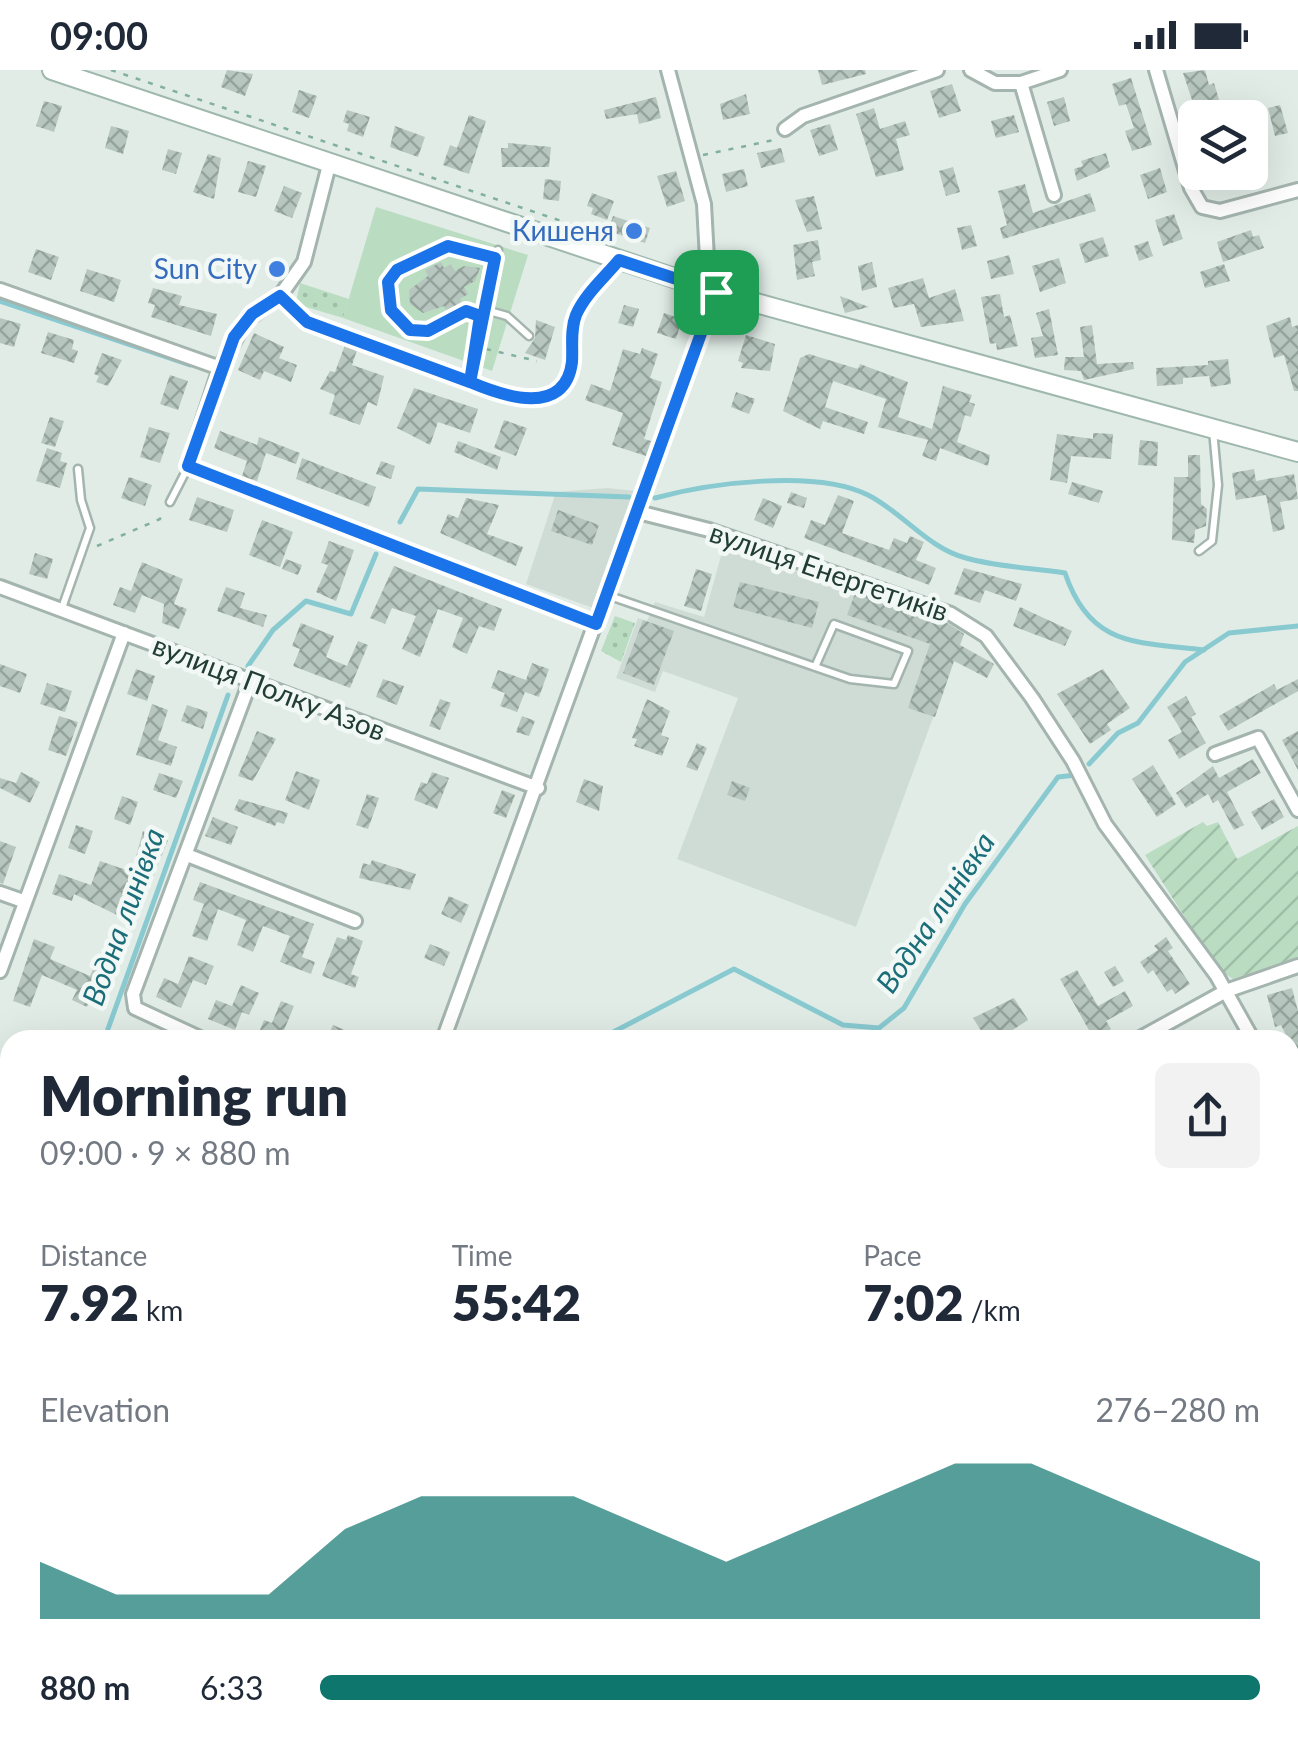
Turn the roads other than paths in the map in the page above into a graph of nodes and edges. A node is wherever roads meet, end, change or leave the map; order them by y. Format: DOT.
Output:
graph roads {
  1 [pos="52,70"];
  2 [pos="668,70"];
  3 [pos="937,70"];
  4 [pos="970,70"];
  5 [pos="1060,70"];
  6 [pos="1156,70"];
  7 [pos="1021,83"];
  8 [pos="786,129"];
  9 [pos="328,166"];
  10 [pos="1298,190"];
  11 [pos="1054,195"];
  12 [pos="623,252"];
  13 [pos="496,254"];
  14 [pos="0,290"];
  15 [pos="716,292"];
  16 [pos="280,296"];
  17 [pos="481,312"];
  18 [pos="529,336"];
  19 [pos="220,368"];
  20 [pos="470,382"];
  21 [pos="1213,428"];
  22 [pos="1298,452"];
  23 [pos="188,466"];
  24 [pos="78,469"];
  25 [pos="170,502"];
  26 [pos="638,512"];
  27 [pos="1199,551"];
  28 [pos="0,587"];
  29 [pos="607,595"];
  30 [pos="61,609"];
  31 [pos="596,624"];
  32 [pos="124,633"];
  33 [pos="814,667"];
  34 [pos="250,682"];
  35 [pos="1214,754"];
  36 [pos="538,788"];
  37 [pos="1298,810"];
  38 [pos="186,855"];
  39 [pos="0,893"];
  40 [pos="23,901"];
  41 [pos="355,922"];
  42 [pos="1298,966"];
  43 [pos="0,971"];
  44 [pos="1226,991"];
  45 [pos="180,1030"];
  46 [pos="447,1030"];
  47 [pos="1156,1030"];
  48 [pos="1247,1030"];
  1 -- 9 [label="street"];
  2 -- 15 [label="street"];
  3 -- 8 [label="street"];
  4 -- 7 [label="street"];
  5 -- 7 [label="street"];
  6 -- 10 [label="street"];
  7 -- 11 [label="street"];
  9 -- 12 [label="street"];
  9 -- 16 [label="street"];
  12 -- 15 [label="street"];
  12 -- 20 [label="lane"];
  13 -- 17 [label="lane"];
  14 -- 19 [label="street"];
  15 -- 21 [label="street"];
  15 -- 26 [label="street"];
  16 -- 19 [label="street"];
  16 -- 20 [label="lane"];
  17 -- 18 [label="lane"];
  17 -- 20 [label="lane"];
  19 -- 23 [label="street"];
  21 -- 22 [label="street"];
  21 -- 27 [label="lane"];
  23 -- 25 [label="lane"];
  23 -- 31 [label="street"];
  24 -- 30 [label="lane"];
  26 -- 29 [label="street"];
  26 -- 44 [label="street, вулиця Енергетиків"];
  28 -- 30 [label="street, вулиця Полку Азов"];
  29 -- 31 [label="street"];
  29 -- 33 [label="lane"];
  30 -- 32 [label="street, вулиця Полку Азов"];
  31 -- 36 [label="street"];
  32 -- 34 [label="street, вулиця Полку Азов"];
  32 -- 40 [label="street"];
  33 -- 33 [label="lane"];
  34 -- 36 [label="street, вулиця Полку Азов"];
  34 -- 38 [label="street"];
  35 -- 37 [label="street"];
  36 -- 46 [label="street"];
  38 -- 41 [label="street"];
  38 -- 45 [label="street"];
  39 -- 40 [label="street"];
  40 -- 43 [label="street"];
  42 -- 44 [label="street"];
  44 -- 47 [label="street"];
  44 -- 48 [label="street, вулиця Енергетиків"];
}
